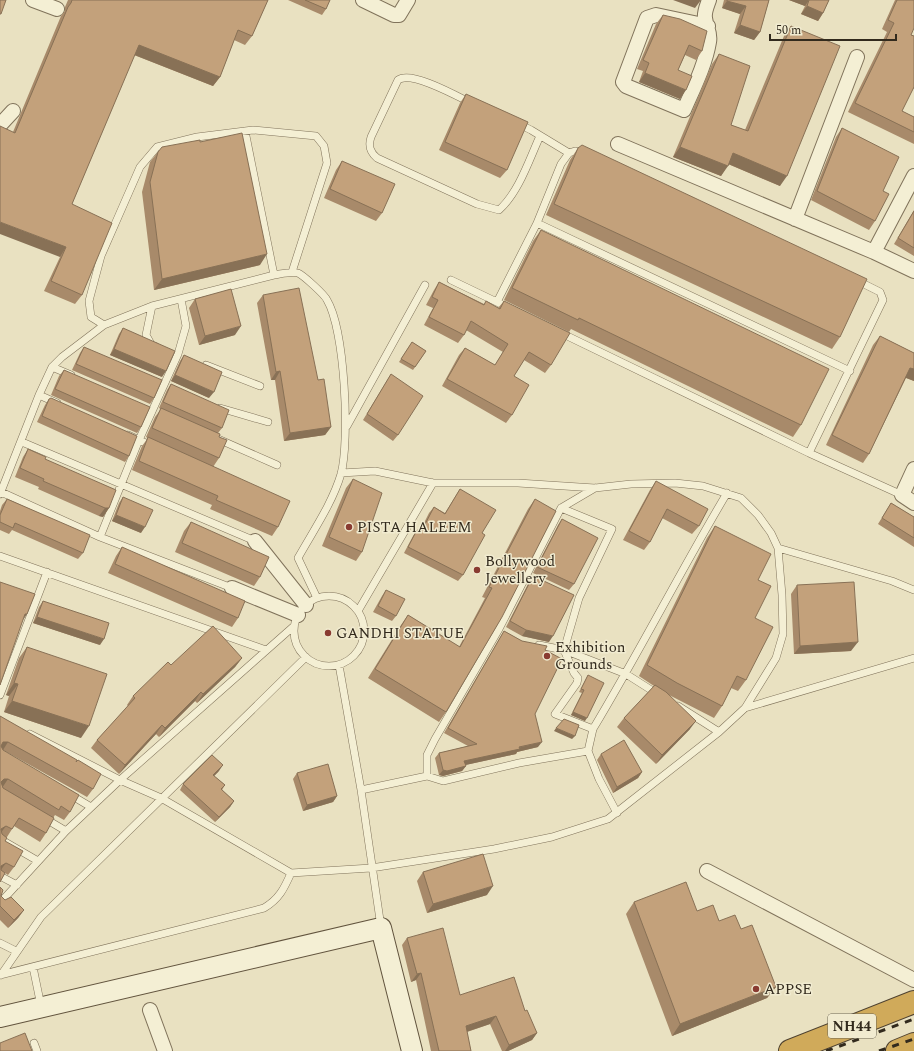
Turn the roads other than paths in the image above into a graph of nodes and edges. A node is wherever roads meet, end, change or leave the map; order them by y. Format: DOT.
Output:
graph roads {
  1 [pos="33,0"];
  2 [pos="363,0"];
  3 [pos="408,0"];
  4 [pos="709,0"];
  5 [pos="57,9"];
  6 [pos="708,26"];
  7 [pos="857,57"];
  8 [pos="477,105"];
  9 [pos="14,111"];
  10 [pos="511,121"];
  11 [pos="0,125"];
  12 [pos="245,131"];
  13 [pos="540,136"];
  14 [pos="618,144"];
  15 [pos="569,153"];
  16 [pos="592,157"];
  17 [pos="914,176"];
  18 [pos="795,219"];
  19 [pos="537,223"];
  20 [pos="874,252"];
  21 [pos="914,271"];
  22 [pos="292,272"];
  23 [pos="274,275"];
  24 [pos="850,277"];
  25 [pos="451,280"];
  26 [pos="425,285"];
  27 [pos="181,299"];
  28 [pos="497,302"];
  29 [pos="152,306"];
  30 [pos="511,309"];
  31 [pos="104,325"];
  32 [pos="554,330"];
  33 [pos="77,346"];
  34 [pos="84,349"];
  35 [pos="175,353"];
  36 [pos="199,362"];
  37 [pos="52,367"];
  38 [pos="850,371"];
  39 [pos="81,379"];
  40 [pos="157,380"];
  41 [pos="168,385"];
  42 [pos="260,386"];
  43 [pos="39,396"];
  44 [pos="214,405"];
  45 [pos="67,408"];
  46 [pos="268,422"];
  47 [pos="347,426"];
  48 [pos="118,430"];
  49 [pos="213,436"];
  50 [pos="139,440"];
  51 [pos="22,442"];
  52 [pos="161,450"];
  53 [pos="809,453"];
  54 [pos="277,464"];
  55 [pos="914,469"];
  56 [pos="341,473"];
  57 [pos="433,482"];
  58 [pos="122,486"];
  59 [pos="595,488"];
  60 [pos="727,492"];
  61 [pos="0,493"];
  62 [pos="908,499"];
  63 [pos="561,508"];
  64 [pos="100,537"];
  65 [pos="255,541"];
  66 [pos="778,548"];
  67 [pos="0,556"];
  68 [pos="46,572"];
  69 [pos="232,588"];
  70 [pos="914,590"];
  71 [pos="304,611"];
  72 [pos="358,611"];
  73 [pos="528,642"];
  74 [pos="266,650"];
  75 [pos="564,650"];
  76 [pos="306,657"];
  77 [pos="914,658"];
  78 [pos="338,664"];
  79 [pos="626,674"];
  80 [pos="0,696"];
  81 [pos="745,708"];
  82 [pos="21,729"];
  83 [pos="593,729"];
  84 [pos="719,732"];
  85 [pos="588,751"];
  86 [pos="427,776"];
  87 [pos="120,780"];
  88 [pos="59,788"];
  89 [pos="361,790"];
  90 [pos="161,798"];
  91 [pos="92,807"];
  92 [pos="617,813"];
  93 [pos="40,815"];
  94 [pos="66,831"];
  95 [pos="0,839"];
  96 [pos="38,861"];
  97 [pos="371,868"];
  98 [pos="708,871"];
  99 [pos="291,873"];
  100 [pos="0,876"];
  101 [pos="17,884"];
  102 [pos="0,903"];
  103 [pos="381,928"];
  104 [pos="0,943"];
  105 [pos="16,951"];
  106 [pos="33,967"];
  107 [pos="1,975"];
  108 [pos="914,980"];
  109 [pos="914,1002"];
  110 [pos="41,1006"];
  111 [pos="150,1010"];
  112 [pos="0,1017"];
  113 [pos="34,1043"];
  114 [pos="914,1044"];
  115 [pos="817,1046"];
  116 [pos="37,1051"];
  117 [pos="165,1051"];
  118 [pos="412,1051"];
  119 [pos="790,1051"];
  120 [pos="897,1051"];
  1 -- 5 [label="street"];
  2 -- 3 [label="street"];
  4 -- 6 [label="street"];
  6 -- 6 [label="street"];
  7 -- 18 [label="street"];
  8 -- 13 [label="lane"];
  9 -- 11 [label="street"];
  10 -- 13 [label="lane"];
  12 -- 22 [label="lane"];
  12 -- 23 [label="lane"];
  12 -- 31 [label="lane"];
  13 -- 15 [label="lane"];
  14 -- 18 [label="street"];
  15 -- 16 [label="lane"];
  15 -- 19 [label="lane"];
  17 -- 20 [label="street"];
  18 -- 20 [label="street"];
  19 -- 28 [label="lane"];
  19 -- 38 [label="lane"];
  20 -- 21 [label="street"];
  22 -- 23 [label="lane"];
  22 -- 47 [label="lane"];
  23 -- 27 [label="lane"];
  24 -- 38 [label="lane"];
  25 -- 28 [label="lane"];
  26 -- 47 [label="lane"];
  27 -- 29 [label="lane"];
  27 -- 35 [label="lane"];
  28 -- 30 [label="lane"];
  29 -- 31 [label="lane"];
  29 -- 35 [label="lane"];
  31 -- 33 [label="lane"];
  32 -- 53 [label="lane"];
  33 -- 34 [label="lane"];
  33 -- 37 [label="lane"];
  35 -- 41 [label="lane"];
  36 -- 42 [label="lane"];
  37 -- 39 [label="lane"];
  37 -- 43 [label="lane"];
  38 -- 53 [label="lane"];
  40 -- 41 [label="lane"];
  41 -- 50 [label="lane"];
  43 -- 45 [label="lane"];
  43 -- 51 [label="lane"];
  44 -- 46 [label="lane"];
  47 -- 56 [label="lane"];
  48 -- 50 [label="lane"];
  49 -- 54 [label="lane"];
  50 -- 52 [label="lane"];
  50 -- 58 [label="lane"];
  51 -- 58 [label="lane"];
  51 -- 61 [label="lane"];
  53 -- 62 [label="lane"];
  55 -- 62 [label="street"];
  56 -- 57 [label="lane"];
  56 -- 71 [label="lane"];
  57 -- 59 [label="lane"];
  57 -- 72 [label="lane"];
  58 -- 64 [label="lane"];
  58 -- 65 [label="lane"];
  59 -- 60 [label="lane"];
  59 -- 63 [label="lane"];
  60 -- 66 [label="lane"];
  60 -- 79 [label="lane"];
  61 -- 64 [label="lane"];
  63 -- 75 [label="lane"];
  63 -- 86 [label="lane"];
  64 -- 69 [label="lane"];
  65 -- 71 [label="street"];
  66 -- 70 [label="lane"];
  66 -- 81 [label="lane"];
  67 -- 68 [label="lane"];
  68 -- 74 [label="lane"];
  68 -- 80 [label="lane"];
  69 -- 71 [label="street"];
  71 -- 72 [label="lane"];
  71 -- 74 [label="lane"];
  71 -- 76 [label="lane"];
  72 -- 78 [label="lane"];
  73 -- 75 [label="lane"];
  74 -- 87 [label="lane"];
  75 -- 79 [label="lane"];
  75 -- 83 [label="lane"];
  76 -- 78 [label="lane"];
  76 -- 90 [label="lane"];
  77 -- 81 [label="lane"];
  78 -- 89 [label="lane"];
  79 -- 83 [label="lane"];
  79 -- 84 [label="lane"];
  81 -- 84 [label="lane"];
  82 -- 87 [label="lane"];
  83 -- 85 [label="lane"];
  84 -- 92 [label="lane"];
  85 -- 86 [label="lane"];
  85 -- 92 [label="lane"];
  86 -- 89 [label="lane"];
  87 -- 90 [label="lane"];
  87 -- 91 [label="lane"];
  88 -- 91 [label="lane"];
  89 -- 97 [label="lane"];
  90 -- 99 [label="lane"];
  90 -- 105 [label="lane"];
  91 -- 94 [label="lane"];
  92 -- 97 [label="lane"];
  93 -- 94 [label="lane"];
  94 -- 96 [label="lane"];
  95 -- 96 [label="lane"];
  96 -- 101 [label="lane"];
  97 -- 99 [label="lane"];
  97 -- 103 [label="lane"];
  98 -- 108 [label="street"];
  99 -- 106 [label="lane"];
  100 -- 101 [label="lane"];
  101 -- 102 [label="lane"];
  103 -- 110 [label="street"];
  103 -- 118 [label="street"];
  104 -- 105 [label="lane"];
  105 -- 107 [label="lane"];
  106 -- 107 [label="lane"];
  106 -- 110 [label="lane"];
  109 -- 115 [label="highway, NH44"];
  110 -- 112 [label="street"];
  111 -- 117 [label="street"];
  113 -- 116 [label="lane"];
  114 -- 120 [label="highway"];
  115 -- 119 [label="highway, NH44"];
}
